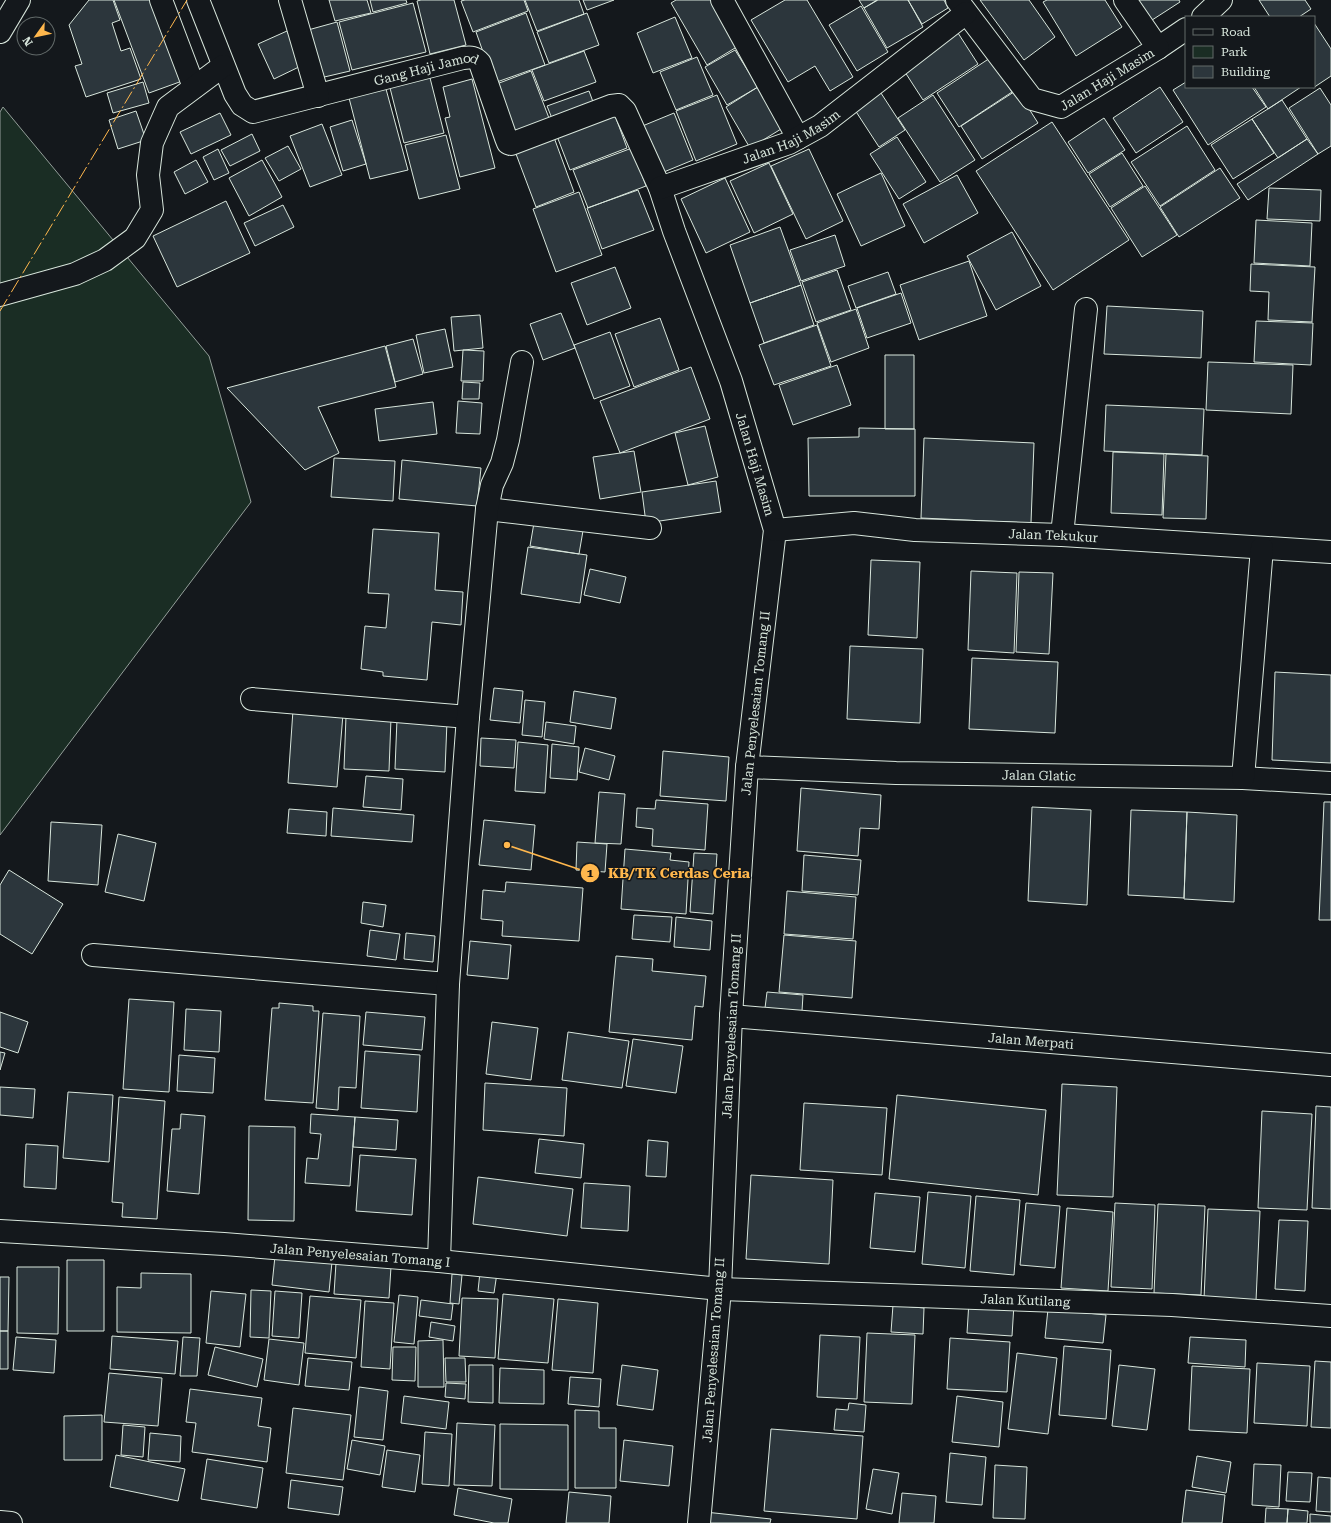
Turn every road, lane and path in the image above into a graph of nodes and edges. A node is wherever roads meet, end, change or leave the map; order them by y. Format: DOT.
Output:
graph roads {
  1 [pos="19,0"];
  2 [pos="161,0"];
  3 [pos="198,0"];
  4 [pos="290,0"];
  5 [pos="722,0"];
  6 [pos="1125,0"];
  7 [pos="1221,0"];
  8 [pos="962,6"];
  9 [pos="1204,16"];
  10 [pos="1185,30"];
  11 [pos="0,32"];
  12 [pos="1158,48"];
  13 [pos="223,66"];
  14 [pos="194,87"];
  15 [pos="318,96"];
  16 [pos="798,138"];
  17 [pos="660,188"];
  18 [pos="0,295"];
  19 [pos="1086,309"];
  20 [pos="522,362"];
  21 [pos="487,509"];
  22 [pos="650,528"];
  23 [pos="775,530"];
  24 [pos="1062,535"];
  25 [pos="1262,548"];
  26 [pos="1331,552"];
  27 [pos="252,699"];
  28 [pos="468,716"];
  29 [pos="747,767"];
  30 [pos="1243,778"];
  31 [pos="1331,783"];
  32 [pos="93,955"];
  33 [pos="448,984"];
  34 [pos="731,1016"];
  35 [pos="1331,1065"];
  36 [pos="0,1230"];
  37 [pos="439,1261"];
  38 [pos="720,1288"];
  39 [pos="1331,1316"];
  40 [pos="0,1522"];
  41 [pos="11,1523"];
  42 [pos="699,1523"];
  1 -- 11 [label="main road"];
  2 -- 14 [label="main road"];
  3 -- 13 [label="main road, Gang Haji Jamod"];
  4 -- 15 [label="main road"];
  5 -- 16 [label="main road"];
  6 -- 12 [label="main road"];
  7 -- 9 [label="main road"];
  8 -- 12 [label="main road, Jalan Haji Masim"];
  8 -- 16 [label="main road, Jalan Haji Masim"];
  10 -- 12 [label="main road, Jalan Haji Masim"];
  13 -- 14 [label="main road"];
  13 -- 15 [label="main road, Gang Haji Jamod"];
  14 -- 18 [label="main road"];
  15 -- 17 [label="main road, Gang Haji Jamod"];
  16 -- 17 [label="main road, Jalan Haji Masim"];
  17 -- 23 [label="main road, Jalan Haji Masim"];
  19 -- 24 [label="main road"];
  20 -- 21 [label="main road"];
  21 -- 22 [label="main road"];
  21 -- 28 [label="main road"];
  23 -- 24 [label="main road, Jalan Tekukur"];
  23 -- 29 [label="main road, Jalan Penyelesaian Tomang II"];
  24 -- 25 [label="main road, Jalan Tekukur"];
  25 -- 26 [label="main road, Jalan Tekukur"];
  25 -- 30 [label="main road"];
  27 -- 28 [label="main road"];
  28 -- 33 [label="main road"];
  29 -- 30 [label="main road, Jalan Glatic"];
  29 -- 34 [label="main road, Jalan Penyelesaian Tomang II"];
  30 -- 31 [label="main road, Jalan Glatic"];
  32 -- 33 [label="main road"];
  33 -- 37 [label="main road"];
  34 -- 35 [label="main road, Jalan Merpati"];
  34 -- 38 [label="main road, Jalan Penyelesaian Tomang II"];
  36 -- 37 [label="main road, Jalan Penyelesaian Tomang I"];
  37 -- 38 [label="main road, Jalan Penyelesaian Tomang I"];
  38 -- 39 [label="main road, Jalan Kutilang"];
  38 -- 42 [label="main road, Jalan Penyelesaian Tomang II"];
  40 -- 41 [label="main road"];
}
